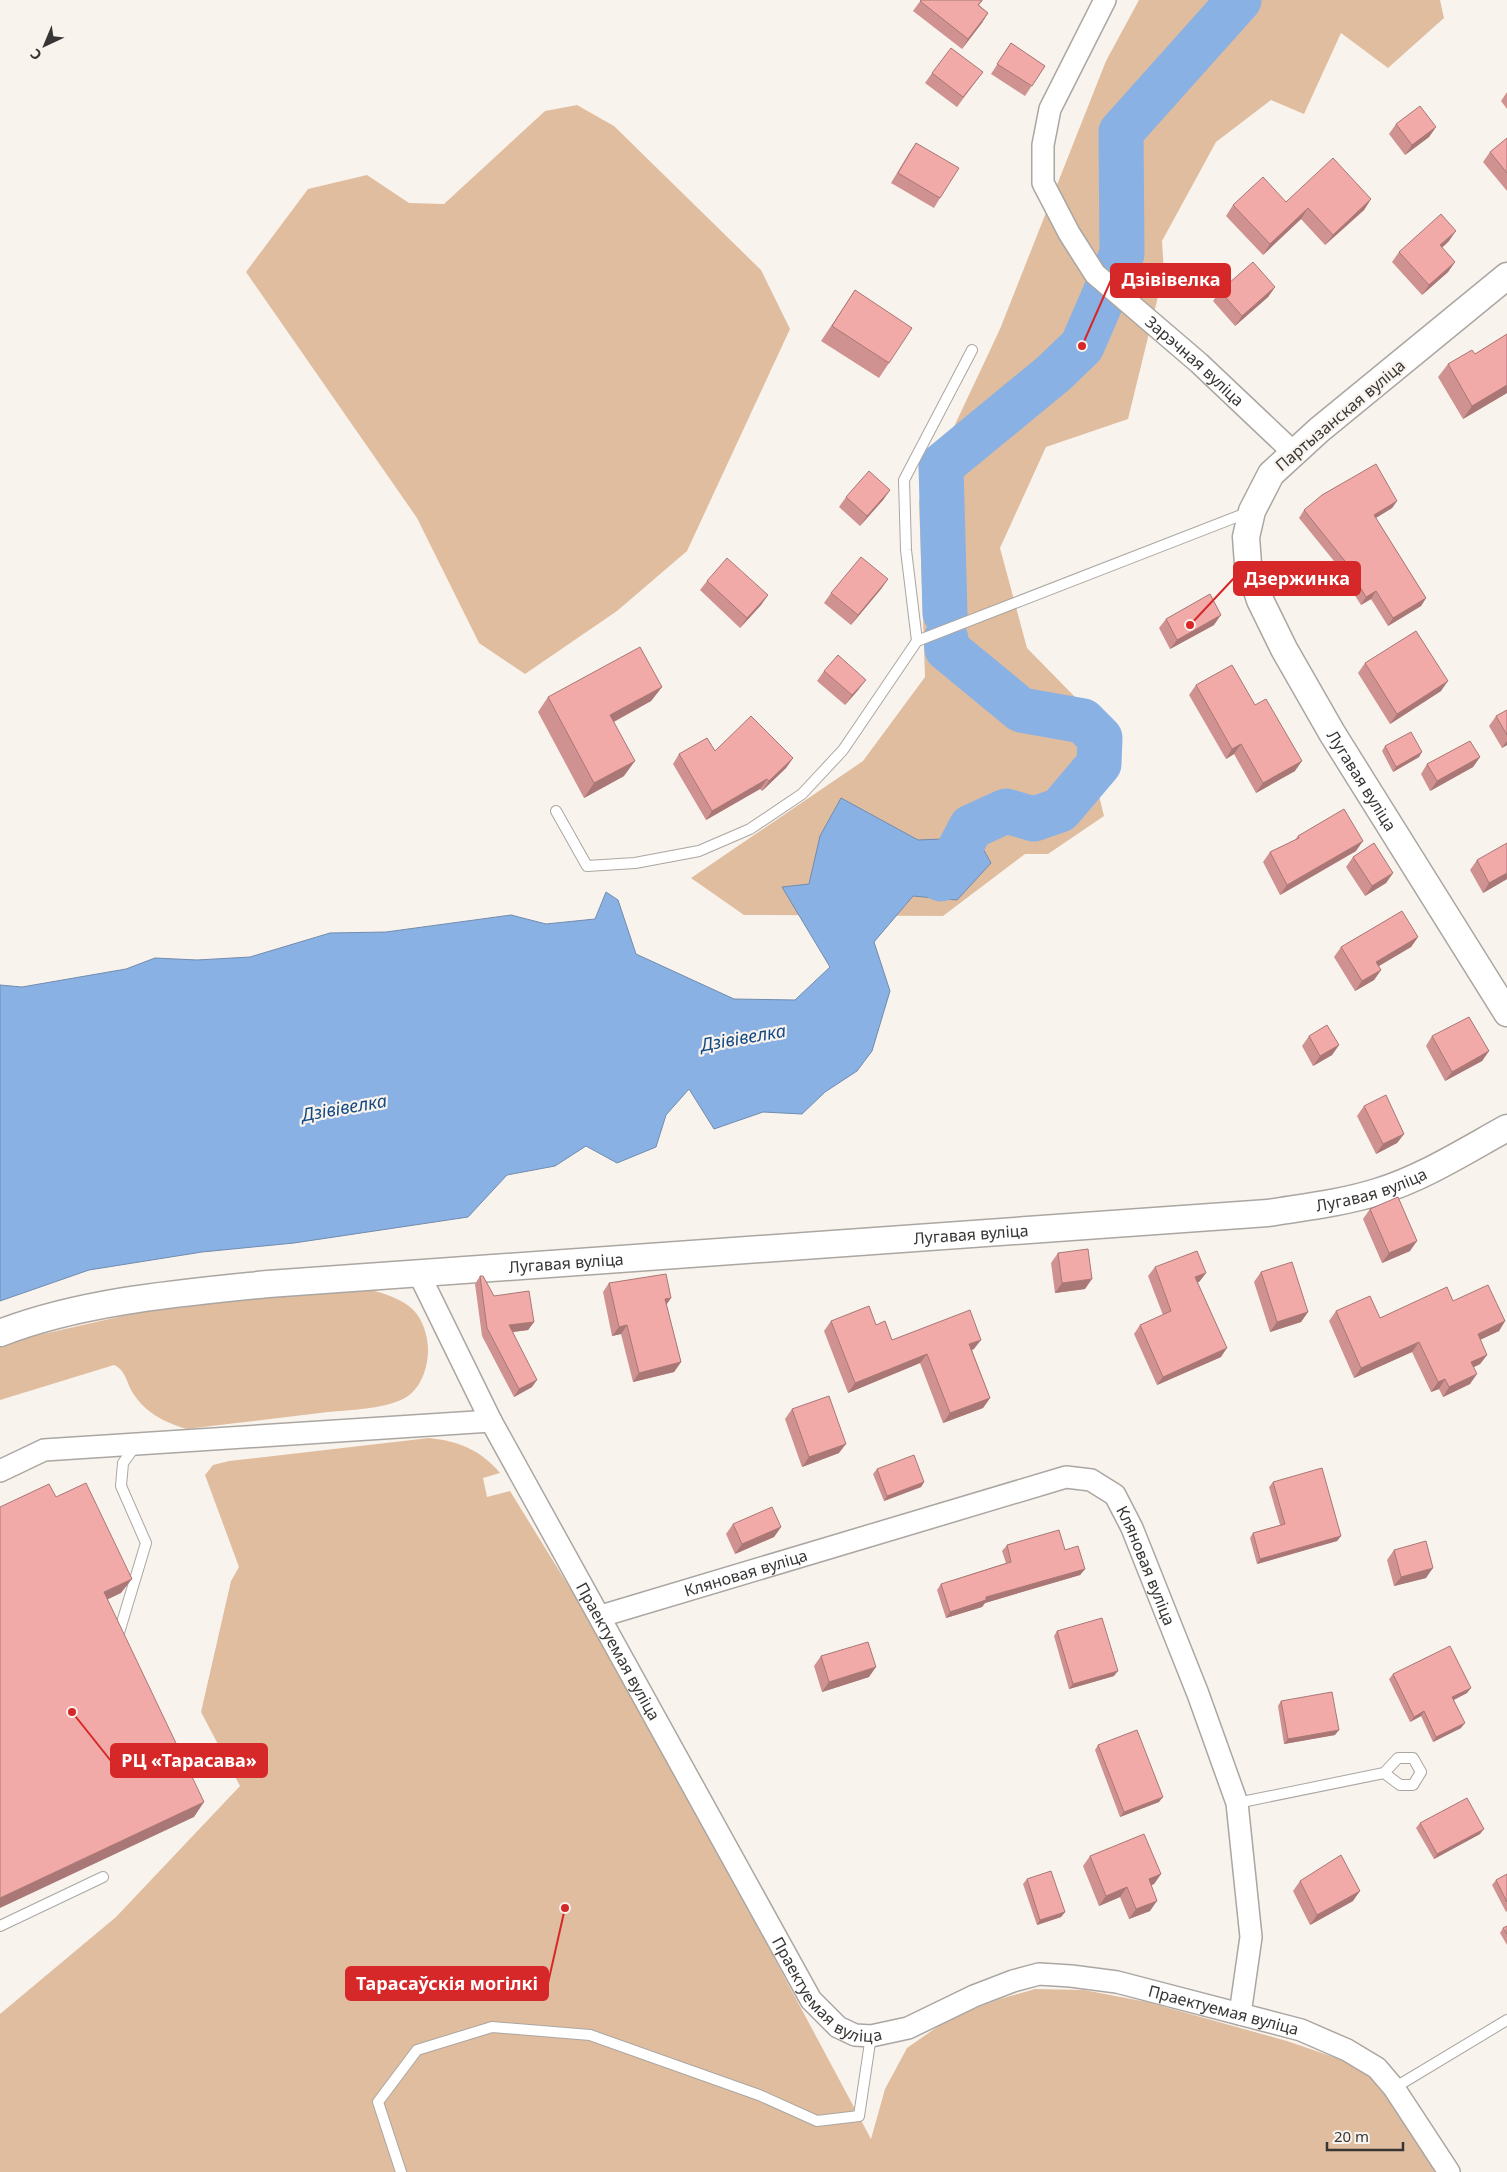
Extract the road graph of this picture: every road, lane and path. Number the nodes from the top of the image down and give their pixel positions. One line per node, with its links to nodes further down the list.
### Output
1 (1105, 0): 4 (street, Зарэчная вуліца)
2 (1507, 276): 4 (street, Партызанская вуліца)
3 (972, 350): 6 (lane)
4 (1293, 452): 5 (street, Партызанская вуліца)
5 (1252, 511): 6 (lane); 7 (street, Партызанская вуліца)
6 (917, 642): 8 (lane)
7 (1284, 649): 9 (street, Лугавая вуліца)
8 (556, 811)
9 (1507, 1013)
10 (1507, 1128): 11 (street, Лугавая вуліца)
11 (418, 1272): 12 (street, Лугавая вуліца); 13 (street, Праектуемая вуліца)
12 (0, 1333)
13 (491, 1421): 14 (street); 16 (street, Праектуемая вуліца)
14 (137, 1443): 15 (street); 17 (lane)
15 (0, 1471)
16 (601, 1616): 19 (street, Кляновая вуліца); 24 (street, Праектуемая вуліца)
17 (121, 1644)
18 (1384, 1774): 19 (lane)
19 (1236, 1803): 22 (street, Кляновая вуліца)
20 (104, 1877): 21 (lane)
21 (0, 1926)
22 (1240, 2014): 24 (street, Праектуемая вуліца); 25 (street, Праектуемая вуліца)
23 (1507, 2020): 25 (lane)
24 (871, 2036): 26 (lane)
25 (1394, 2088): 27 (street, Праектуемая вуліца)
26 (401, 2172)
27 (1449, 2172)

